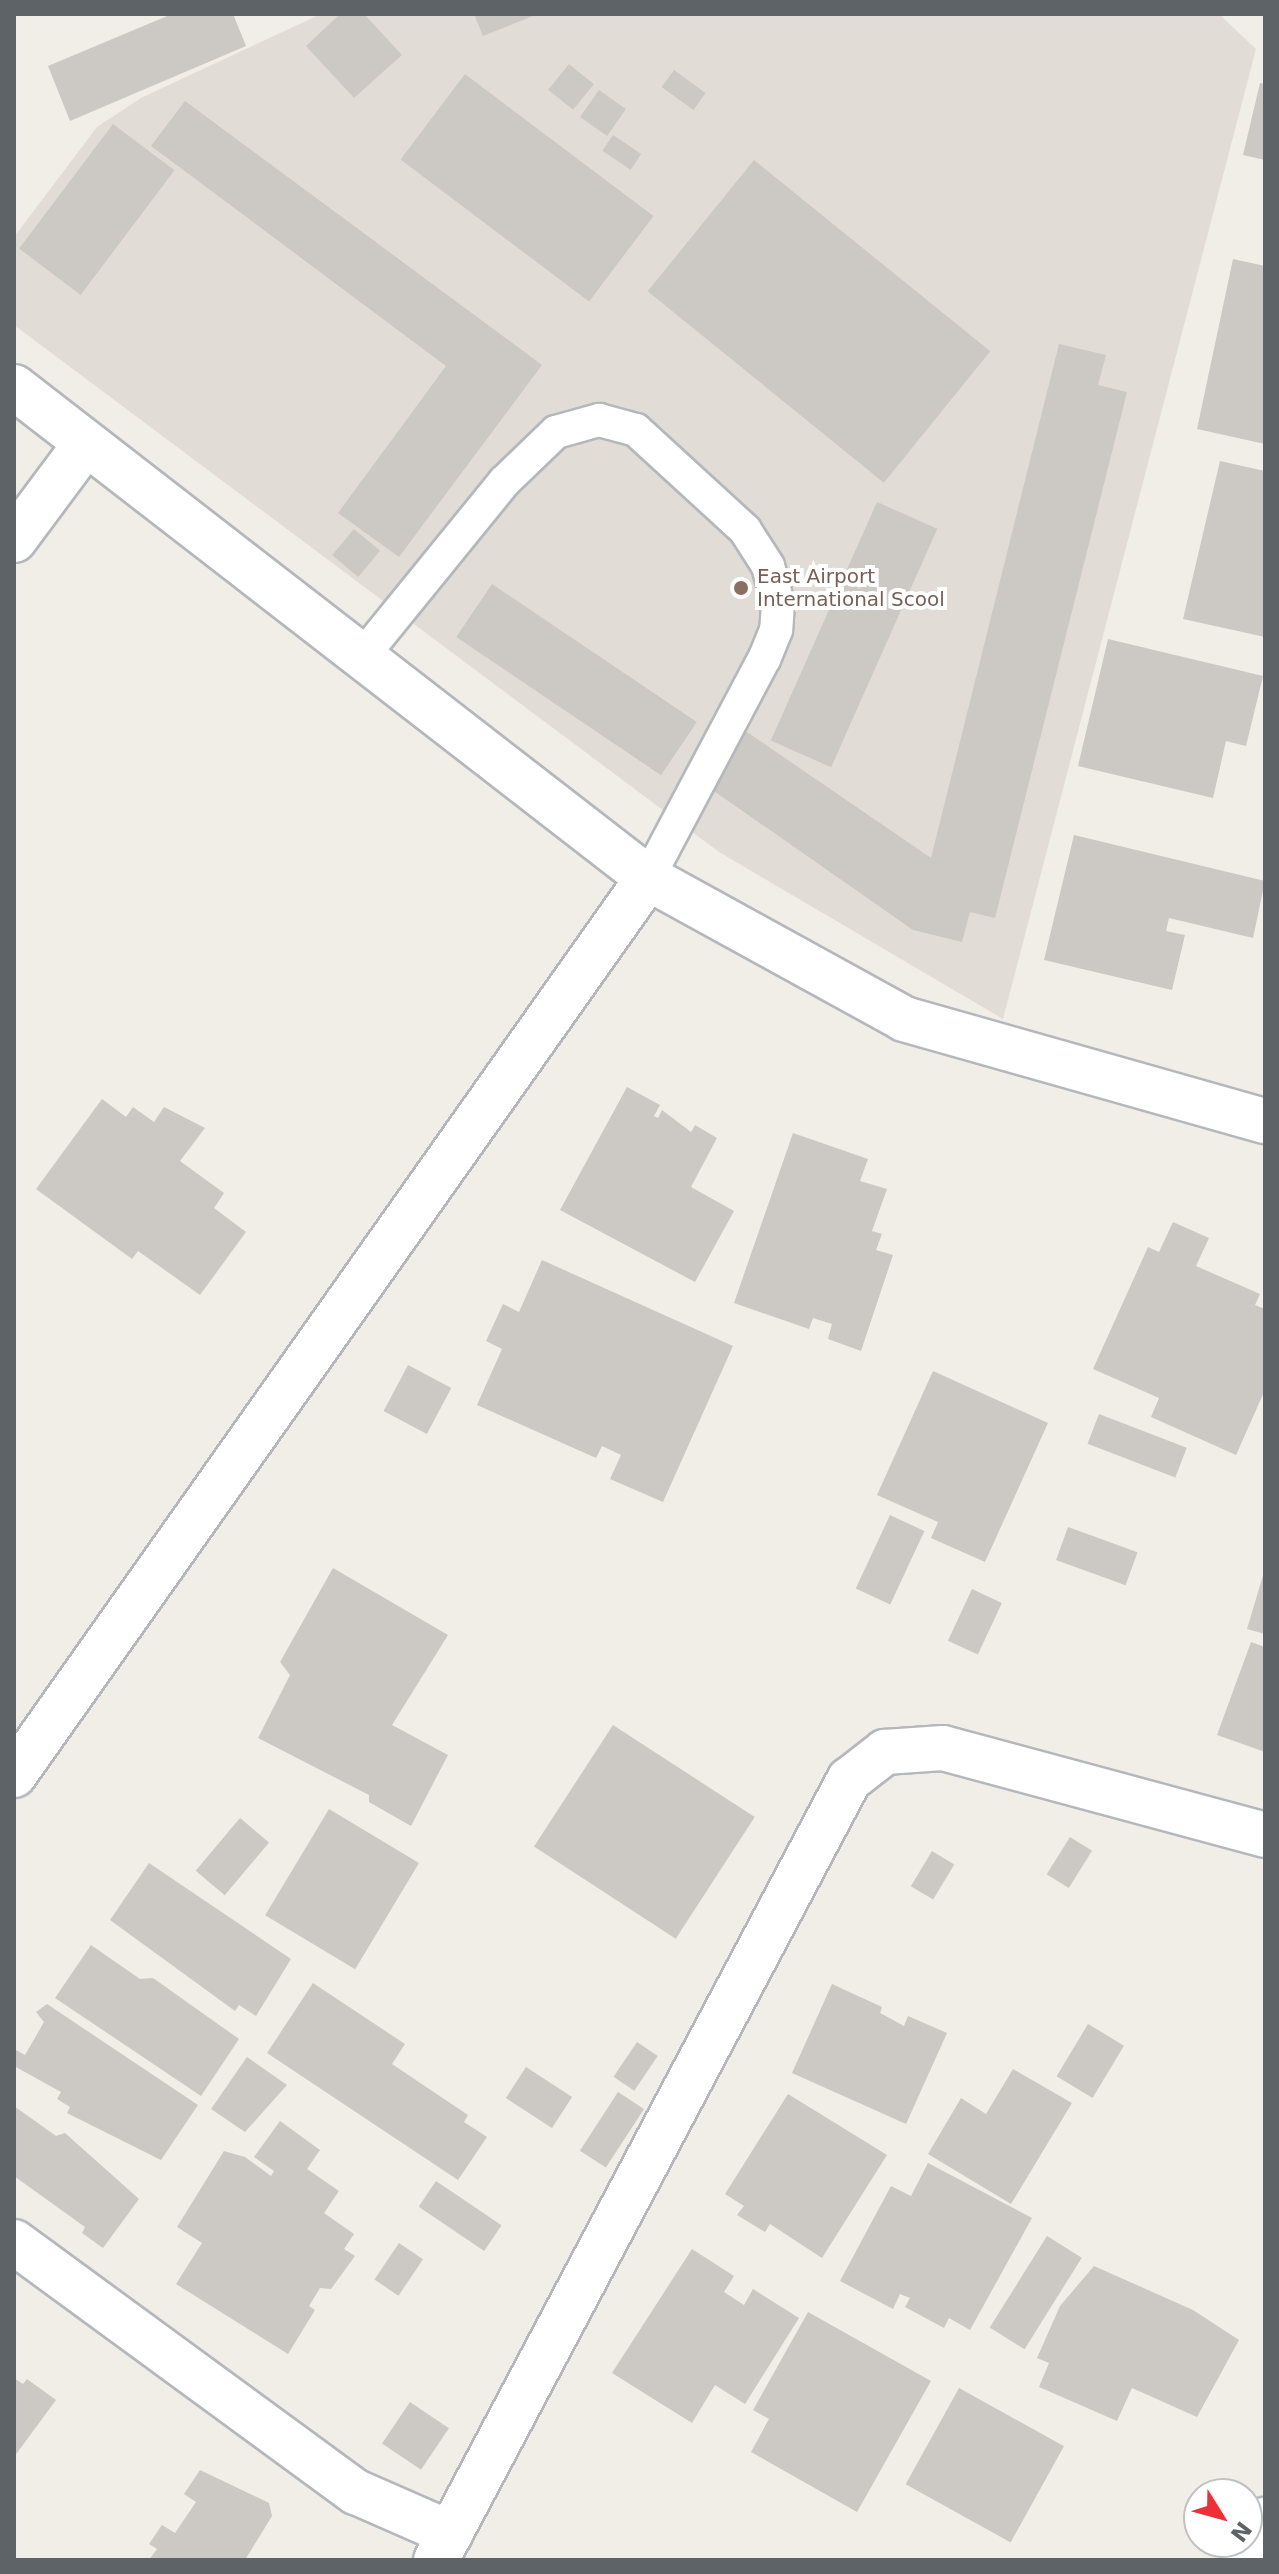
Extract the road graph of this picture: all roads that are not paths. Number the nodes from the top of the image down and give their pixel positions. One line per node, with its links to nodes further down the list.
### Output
1 (14, 387): 2 (street)
2 (84, 446): 3 (street); 4 (street)
3 (14, 540)
4 (361, 658): 5 (street); 5 (lane)
5 (648, 878): 6 (street); 7 (street)
6 (1265, 1121)
7 (14, 1775)
8 (1265, 1835): 11 (street)
9 (14, 2242): 11 (street)
10 (1265, 2520): 12 (street)
11 (443, 2547)
12 (1243, 2560)

